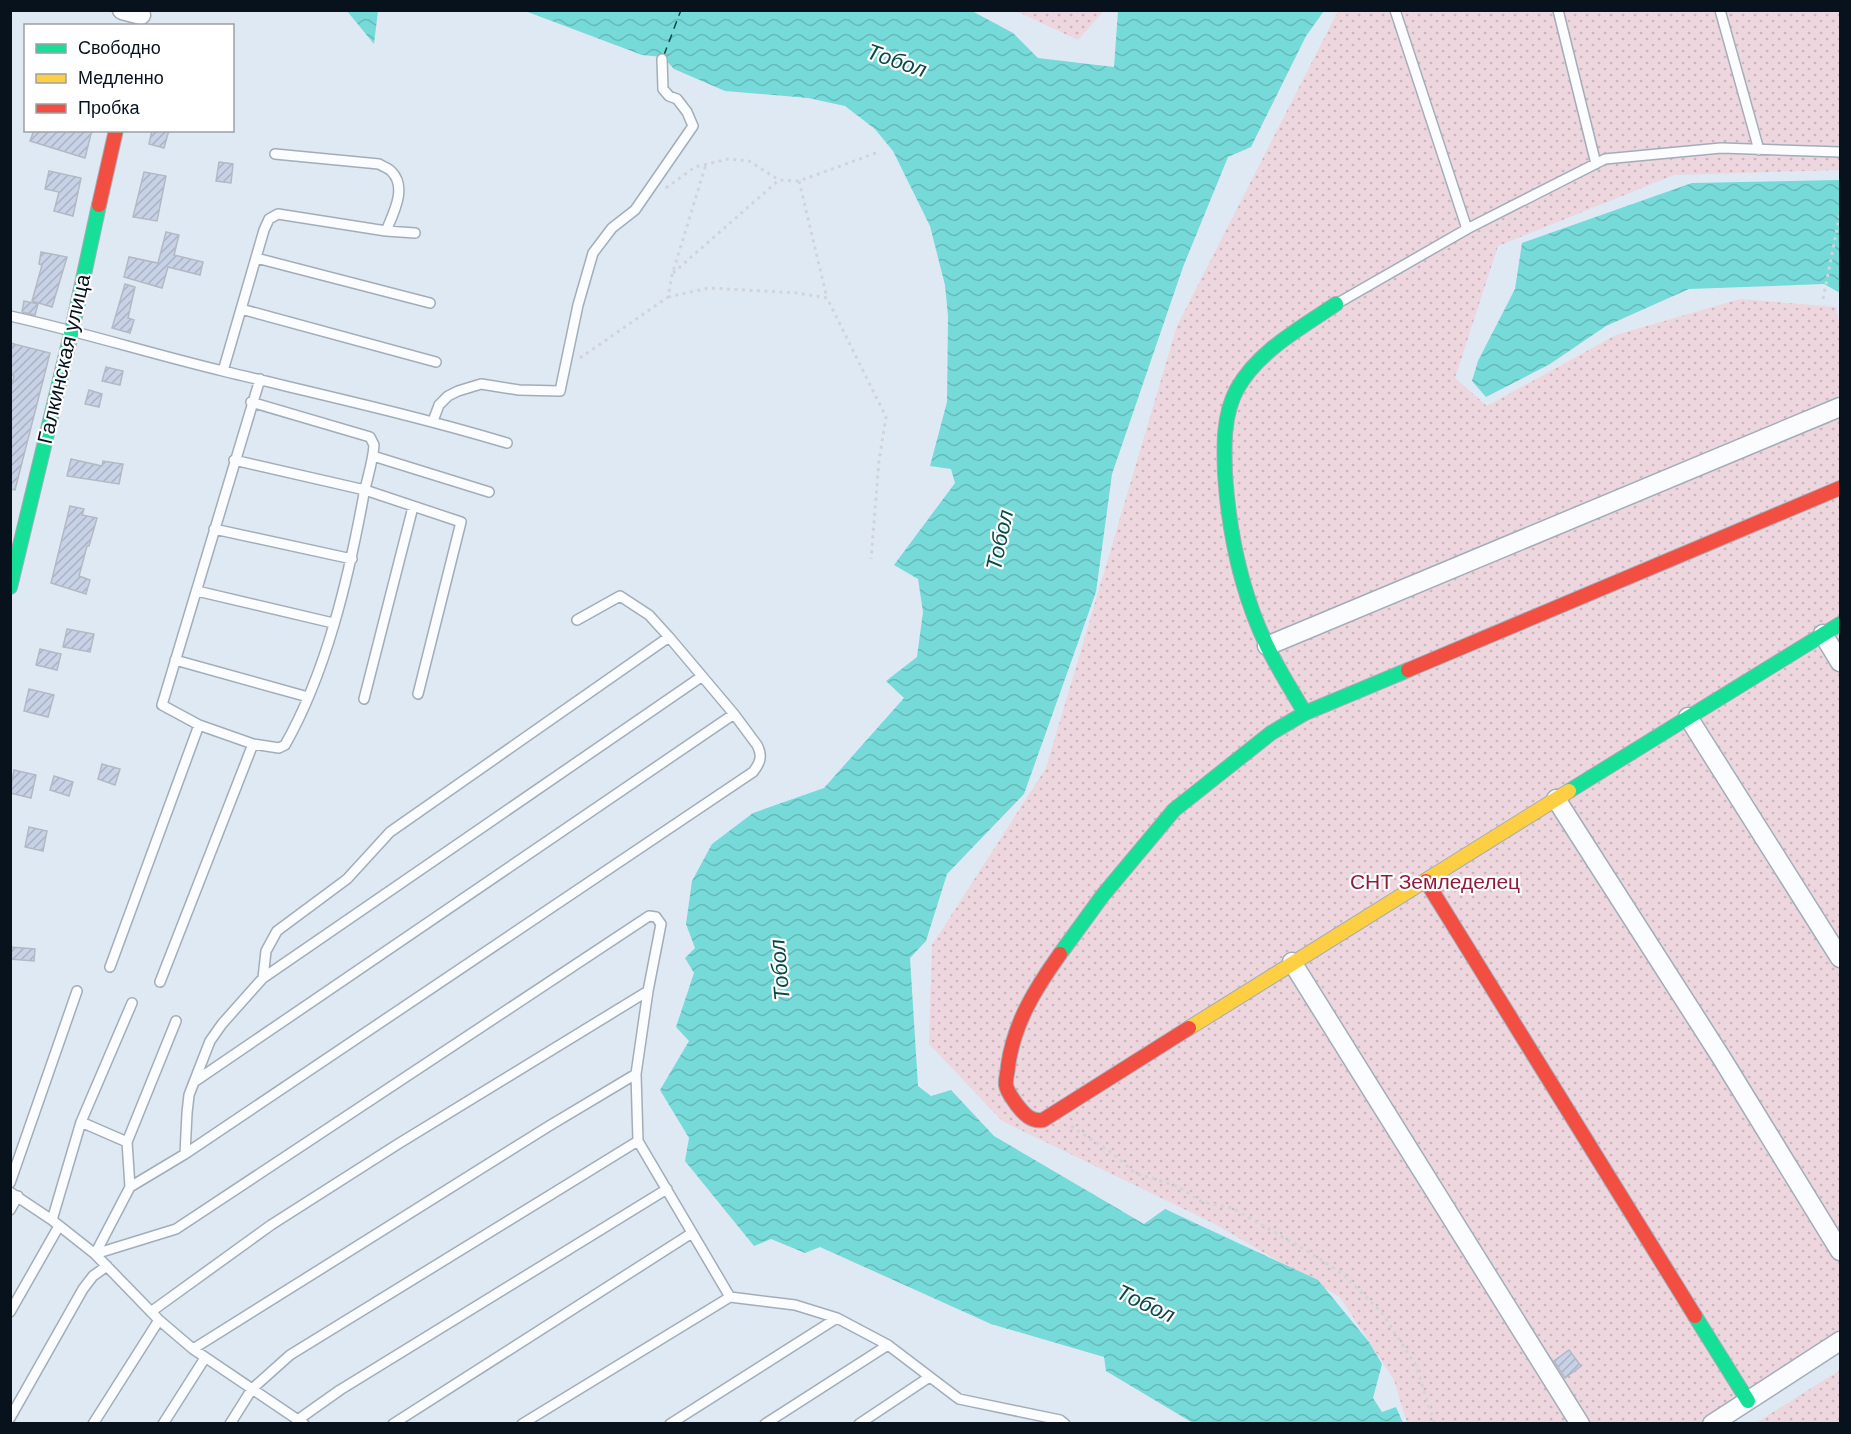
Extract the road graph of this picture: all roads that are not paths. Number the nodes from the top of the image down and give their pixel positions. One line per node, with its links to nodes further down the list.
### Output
1 (122, 10): 5 (street)
2 (1395, 10): 12 (lane)
3 (1558, 10): 11 (lane)
4 (1720, 10): 8 (lane)
5 (141, 17)
6 (662, 59): 26 (lane)
7 (116, 132): 20 (street, Галкинская улица)
8 (1759, 150): 9 (lane); 11 (lane)
9 (1840, 152)
10 (275, 154): 13 (lane)
11 (1596, 164): 12 (lane)
12 (1467, 229): 17 (lane)
13 (386, 231): 14 (lane); 15 (lane)
14 (415, 233)
15 (256, 258): 16 (lane); 18 (lane)
16 (430, 303)
17 (1336, 304): 43 (street)
18 (241, 309): 21 (lane); 22 (lane)
19 (10, 316): 20 (lane)
20 (72, 330): 22 (lane); 36 (street, Галкинская улица)
21 (436, 362)
22 (223, 371): 23 (lane)
23 (260, 379): 24 (lane); 26 (lane)
24 (251, 402): 28 (lane); 29 (lane)
25 (1840, 407): 43 (street)
26 (433, 421): 27 (lane)
27 (507, 443)
28 (374, 456): 31 (lane); 32 (lane)
29 (234, 460): 31 (lane); 34 (lane)
30 (1840, 488): 50 (street)
31 (365, 490): 33 (lane); 35 (lane)
32 (489, 492)
33 (413, 507): 47 (lane); 49 (lane)
34 (214, 528): 35 (lane); 37 (lane)
35 (352, 559): 39 (lane)
36 (10, 587)
37 (197, 591): 39 (lane); 44 (lane)
38 (577, 620): 42 (lane)
39 (333, 623): 48 (lane)
40 (1840, 624): 41 (street)
41 (1823, 634): 45 (street); 52 (street)
42 (669, 637): 46 (lane); 60 (lane)
43 (1267, 646): 50 (street)
44 (175, 660): 48 (lane); 53 (lane)
45 (1840, 662)
46 (701, 677): 51 (lane); 60 (lane)
47 (418, 694)
48 (308, 697): 54 (lane)
49 (364, 699)
50 (1305, 713): 58 (street)
51 (734, 714): 67 (lane); 71 (lane)
52 (1688, 717): 55 (street); 57 (street)
53 (199, 725): 54 (lane); 59 (lane)
54 (253, 744): 61 (lane)
55 (1556, 799): 56 (street); 79 (street)
56 (1426, 881): 58 (street); 93 (street)
57 (1840, 958)
58 (1292, 962): 105 (street)
59 (110, 967)
60 (263, 978): 67 (lane)
61 (160, 982)
62 (77, 991): 72 (lane)
63 (648, 991): 66 (lane); 80 (lane); 83 (lane)
64 (132, 1003): 68 (lane)
65 (176, 1021): 70 (lane)
66 (636, 1074): 69 (lane); 89 (lane)
67 (194, 1082): 71 (lane)
68 (81, 1122): 70 (lane); 77 (lane)
69 (638, 1141): 74 (lane); 92 (lane)
70 (128, 1142): 73 (lane)
71 (185, 1154): 73 (lane)
72 (10, 1183)
73 (130, 1186): 80 (lane)
74 (667, 1189): 78 (lane); 95 (lane)
75 (14, 1194): 76 (lane); 77 (lane)
76 (10, 1210)
77 (55, 1223): 80 (lane); 84 (lane)
78 (692, 1233): 82 (lane); 99 (lane)
79 (1840, 1251)
80 (95, 1254): 81 (lane)
81 (108, 1266): 83 (lane); 94 (lane)
82 (730, 1298): 85 (lane); 100 (lane)
83 (152, 1311): 86 (lane)
84 (10, 1312)
85 (837, 1318): 88 (lane); 101 (lane)
86 (159, 1320): 89 (lane); 96 (lane)
87 (1840, 1341): 93 (street)
88 (888, 1345): 91 (lane); 102 (lane)
89 (193, 1349): 90 (lane)
90 (205, 1358): 92 (lane); 97 (lane)
91 (928, 1378): 103 (lane); 104 (lane)
92 (252, 1389): 95 (lane); 98 (lane)
93 (1748, 1401): 106 (street)
94 (10, 1418)
95 (300, 1422)
96 (93, 1424)
97 (163, 1424)
98 (230, 1424)
99 (393, 1424)
100 (522, 1424)
101 (670, 1424)
102 (765, 1424)
103 (859, 1424)
104 (1065, 1424)
105 (1580, 1424)
106 (1712, 1424)

